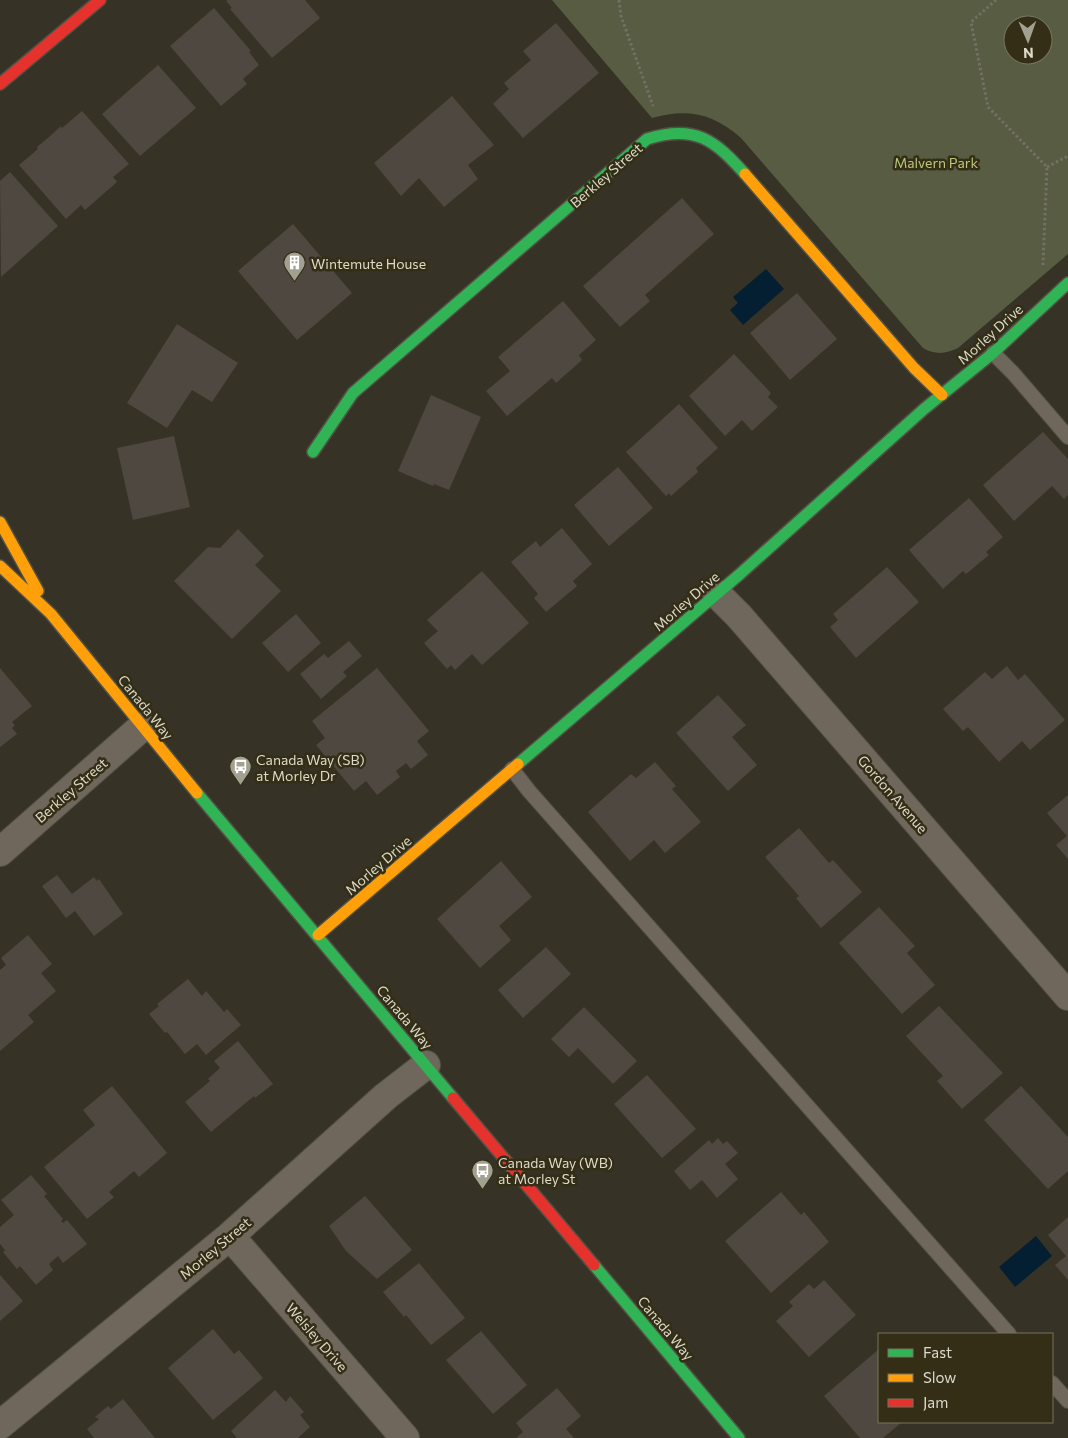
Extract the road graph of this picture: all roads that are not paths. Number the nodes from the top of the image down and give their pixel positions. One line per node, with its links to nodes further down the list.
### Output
1 (100, 0): 2 (street)
2 (0, 84)
3 (1068, 283): 4 (street, Morley Drive)
4 (993, 353): 5 (street, Morley Drive); 6 (lane)
5 (942, 395): 7 (street, Berkley Street); 10 (street, Morley Drive)
6 (1068, 437)
7 (313, 452)
8 (0, 522): 11 (street, Canada Way)
9 (0, 566): 11 (street, Canada Way)
10 (717, 594): 13 (street, Morley Drive); 16 (street, Gordon Avenue)
11 (51, 614): 12 (street, Canada Way)
12 (142, 727): 14 (street, Berkley Street); 15 (street, Canada Way)
13 (512, 769): 15 (street, Morley Drive); 19 (lane)
14 (0, 852)
15 (318, 935): 17 (street, Canada Way)
16 (1068, 996)
17 (426, 1065): 18 (street, Morley Street); 24 (street, Canada Way)
18 (230, 1236): 22 (street, Morley Street); 23 (street, Welsley Drive)
19 (1008, 1333)
20 (1053, 1384): 21 (lane)
21 (1068, 1401)
22 (0, 1425)
23 (405, 1438)
24 (739, 1438)

